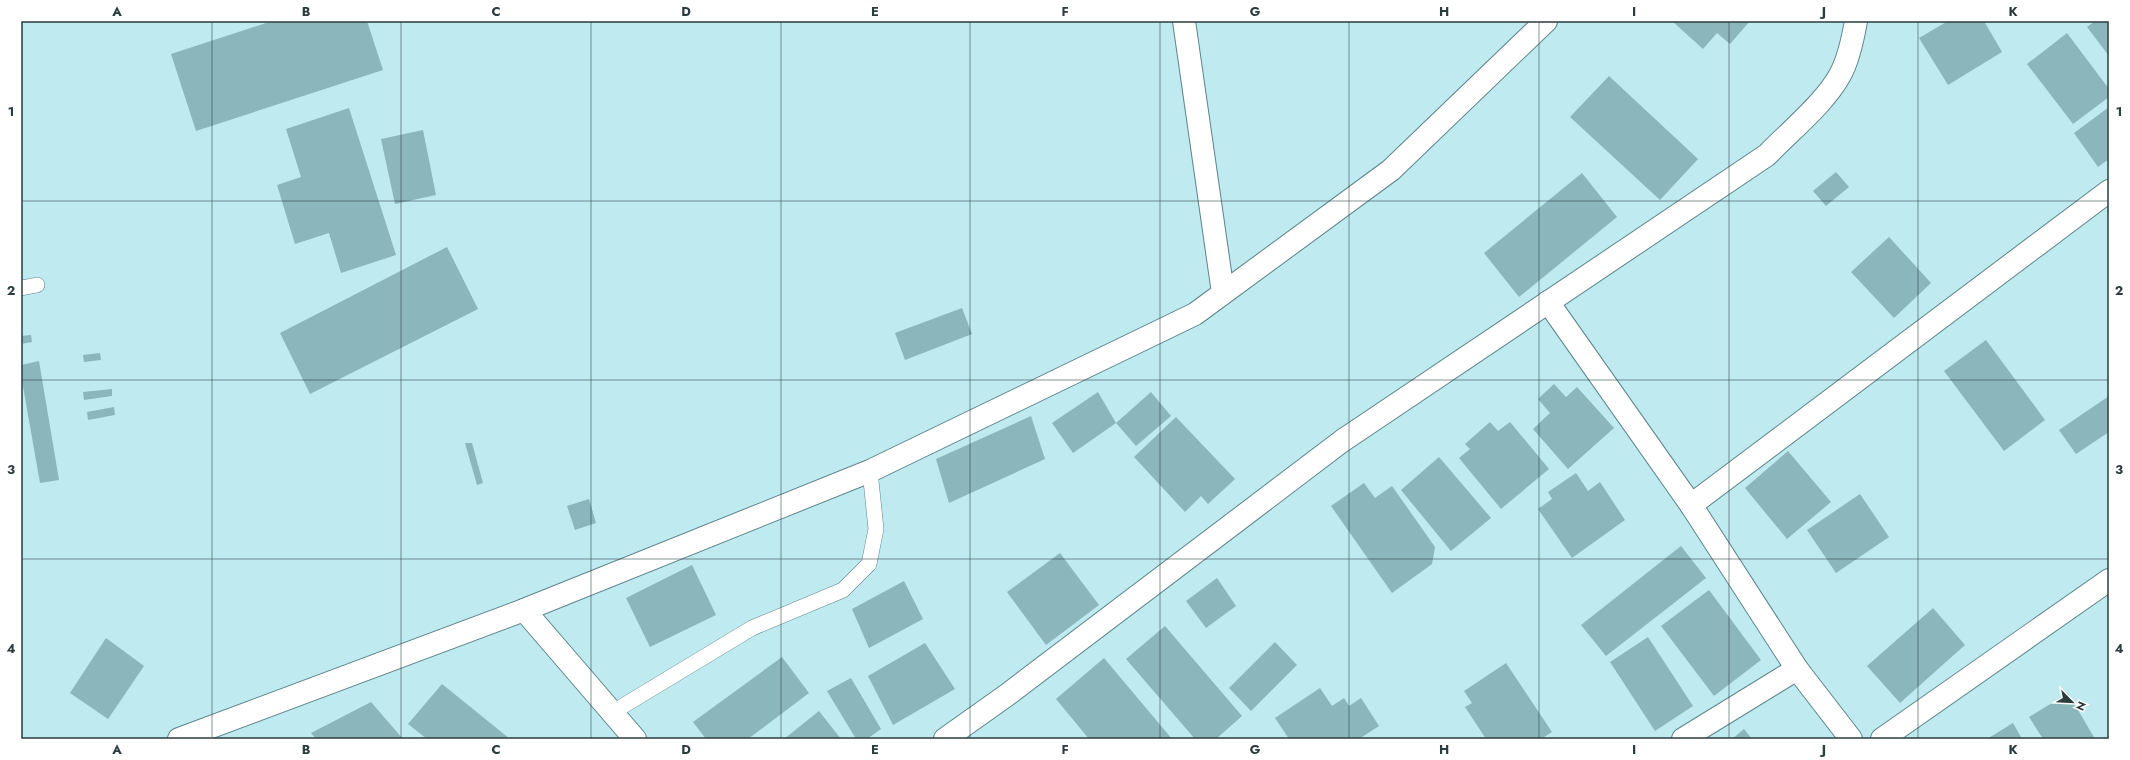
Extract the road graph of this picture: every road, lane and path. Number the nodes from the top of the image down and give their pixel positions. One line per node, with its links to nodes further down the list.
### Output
1 (1184, 21): 7 (street)
2 (1546, 21): 7 (street)
3 (1856, 21): 8 (street)
4 (2109, 191): 10 (street)
5 (38, 285): 6 (lane)
6 (21, 288)
7 (1223, 293): 9 (street)
8 (1548, 302): 10 (street); 17 (street)
9 (870, 471): 12 (street); 14 (lane)
10 (1691, 505): 13 (street)
11 (2109, 580): 20 (street)
12 (524, 610): 14 (street); 15 (street)
13 (1797, 669): 18 (street); 19 (street)
14 (612, 712): 16 (street)
15 (179, 739)
16 (636, 739)
17 (945, 739)
18 (1683, 739)
19 (1850, 739)
20 (1882, 739)

